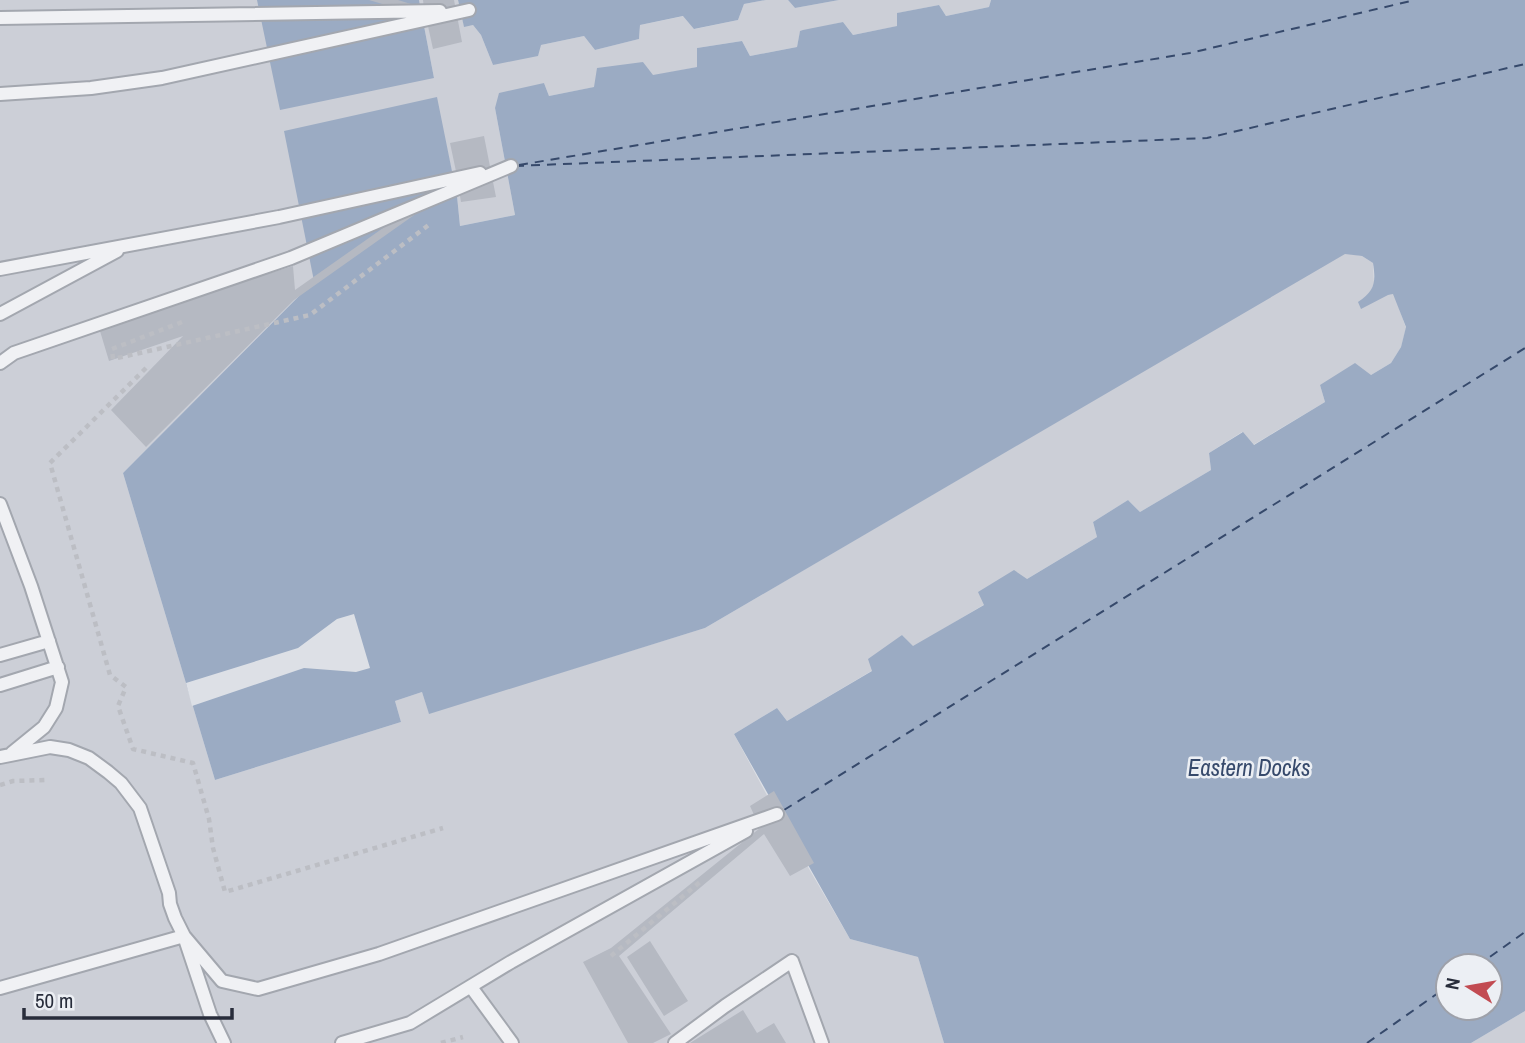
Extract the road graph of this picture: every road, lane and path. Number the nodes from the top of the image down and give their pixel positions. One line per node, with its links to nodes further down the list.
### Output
1 (0, 18): 2 (lane)
2 (0, 94)
3 (438, 218): 7 (path)
4 (128, 245): 5 (lane); 6 (lane); 8 (lane)
5 (0, 269)
6 (0, 314)
7 (182, 321)
8 (0, 363)
9 (146, 368): 18 (path)
10 (0, 504): 11 (lane)
11 (49, 641): 12 (lane); 13 (lane)
12 (0, 655)
13 (58, 667): 14 (lane); 15 (lane)
14 (0, 685)
15 (6, 755): 20 (lane)
16 (47, 780): 17 (path)
17 (0, 785)
18 (443, 828)
19 (706, 877): 21 (path)
20 (184, 936): 22 (lane); 23 (lane); 25 (lane)
21 (611, 956)
22 (471, 987): 26 (lane); 28 (lane)
23 (0, 988)
24 (463, 1037): 27 (path)
25 (224, 1043)
26 (342, 1043)
27 (441, 1043)
28 (512, 1043)
29 (675, 1043): 30 (lane)
30 (822, 1043)

